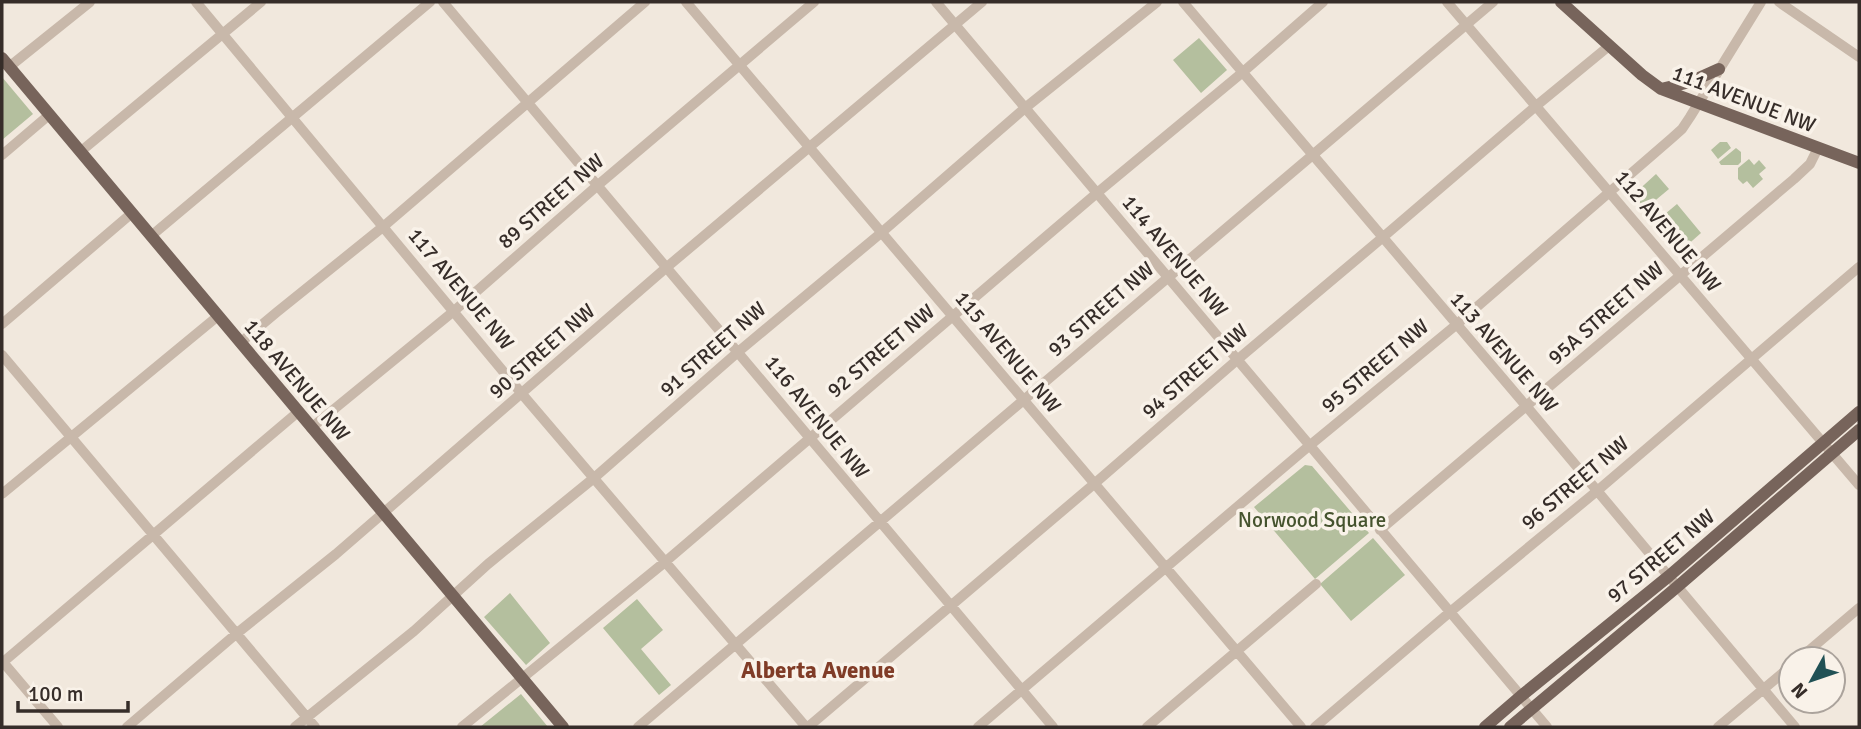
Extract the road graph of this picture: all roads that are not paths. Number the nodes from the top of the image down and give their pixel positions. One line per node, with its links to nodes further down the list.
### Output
1 (89, 2): 24 (street)
2 (196, 2): 21 (street, 117 AVENUE NW)
3 (261, 2): 21 (street)
4 (430, 2): 34 (street)
5 (443, 2): 29 (street, 116 AVENUE NW)
6 (645, 2): 29 (street)
7 (686, 2): 25 (street, 115 AVENUE NW)
8 (814, 2): 25 (street, 89 STREET NW)
9 (936, 2): 20 (street, 114 AVENUE NW)
10 (982, 2): 20 (street, 90 STREET NW)
11 (1157, 2): 32 (street, 91 STREET NW)
12 (1183, 2): 27 (street, 113 AVENUE NW)
13 (1323, 2): 27 (street, 92 STREET NW)
14 (1447, 2): 19 (street, 112 AVENUE NW)
15 (1493, 2): 19 (street, 93 STREET NW)
16 (1561, 2): 22 (main road, 111 AVENUE NW)
17 (1761, 2): 26 (street, 95 STREET NW)
18 (1779, 2): 23 (street)
19 (1465, 23): 31 (street, 112 AVENUE NW); 39 (street, 93 STREET NW)
20 (955, 24): 32 (street, 114 AVENUE NW); 35 (street, 90 STREET NW)
21 (223, 33): 34 (street, 117 AVENUE NW); 37 (street)
22 (1609, 46): 28 (main road, 111 AVENUE NW); 31 (street, 94 STREET NW)
23 (1859, 57)
24 (6, 63): 33 (main road, 118 AVENUE NW)
25 (740, 66): 35 (street, 115 AVENUE NW); 41 (street, 89 STREET NW)
26 (1719, 69): 28 (main road); 30 (street, 95 STREET NW)
27 (1243, 72): 39 (street, 113 AVENUE NW); 43 (street, 92 STREET NW)
28 (1661, 89): 30 (main road, 111 AVENUE NW)
29 (527, 102): 41 (street, 116 AVENUE NW); 45 (street)
30 (1698, 103): 36 (main road, 111 AVENUE NW); 42 (street, 95 STREET NW)
31 (1536, 106): 42 (street, 112 AVENUE NW); 48 (street, 94 STREET NW)
32 (1025, 108): 43 (street, 114 AVENUE NW); 46 (street, 91 STREET NW)
33 (50, 115): 37 (main road, 118 AVENUE NW); 38 (street)
34 (293, 118): 45 (street, 117 AVENUE NW); 47 (street)
35 (809, 148): 46 (street, 115 AVENUE NW); 49 (street, 90 STREET NW)
36 (1818, 148): 40 (main road, 111 AVENUE NW); 51 (street, 95A STREET NW)
37 (80, 152): 44 (main road, 118 AVENUE NW)
38 (2, 155)
39 (1313, 156): 48 (street, 113 AVENUE NW); 52 (street, 93 STREET NW)
40 (1859, 163)
41 (598, 185): 49 (street, 116 AVENUE NW); 53 (street, 89 STREET NW)
42 (1609, 191): 51 (street, 112 AVENUE NW); 57 (street, 95 STREET NW)
43 (1097, 193): 52 (street, 114 AVENUE NW); 55 (street, 92 STREET NW)
44 (132, 214): 47 (main road, 118 AVENUE NW); 56 (street)
45 (384, 226): 53 (street, 117 AVENUE NW); 58 (street)
46 (881, 233): 55 (street, 115 AVENUE NW); 59 (street, 91 STREET NW)
47 (151, 236): 54 (main road, 118 AVENUE NW)
48 (1382, 238): 57 (street, 113 AVENUE NW); 62 (street, 94 STREET NW)
49 (667, 267): 59 (street, 116 AVENUE NW); 63 (street, 90 STREET NW)
50 (1859, 267): 61 (street, 96 STREET NW)
51 (1681, 275): 61 (street, 112 AVENUE NW); 65 (street, 95A STREET NW)
52 (1167, 277): 62 (street, 114 AVENUE NW); 64 (street, 93 STREET NW)
53 (454, 311): 63 (street, 117 AVENUE NW); 68 (street, 89 STREET NW)
54 (218, 316): 58 (main road, 118 AVENUE NW); 70 (street)
55 (952, 317): 64 (street, 115 AVENUE NW); 71 (street, 92 STREET NW)
56 (2, 324)
57 (1455, 325): 65 (street, 113 AVENUE NW); 73 (street, 95 STREET NW)
58 (240, 343): 66 (main road, 118 AVENUE NW)
59 (738, 352): 71 (street, 116 AVENUE NW); 75 (street, 91 STREET NW)
60 (2, 355): 70 (street)
61 (1752, 358): 72 (street, 112 AVENUE NW); 78 (street, 96 STREET NW)
62 (1237, 359): 73 (street, 114 AVENUE NW); 76 (street, 94 STREET NW)
63 (522, 394): 75 (street, 117 AVENUE NW); 80 (street, 90 STREET NW)
64 (1024, 401): 76 (street, 115 AVENUE NW); 81 (street, 93 STREET NW)
65 (1527, 407): 78 (street, 113 AVENUE NW); 82 (street, 95A STREET NW)
66 (298, 412): 68 (main road, 118 AVENUE NW); 83 (street)
67 (1859, 412): 72 (main road, 97 STREET NW)
68 (312, 428): 80 (main road, 118 AVENUE NW)
69 (1859, 430): 74 (main road, 97 STREET NW)
70 (70, 436): 79 (street); 83 (street)
71 (809, 439): 81 (street, 116 AVENUE NW); 84 (street, 92 STREET NW)
72 (1823, 443): 74 (street, 112 AVENUE NW); 86 (main road, 97 STREET NW)
73 (1309, 446): 82 (street, 114 AVENUE NW); 85 (street, 95 STREET NW)
74 (1832, 453): 77 (street, 112 AVENUE NW); 86 (main road, 97 STREET NW)
75 (594, 478): 84 (street, 117 AVENUE NW); 88 (street, 91 STREET NW)
76 (1094, 484): 85 (street, 115 AVENUE NW); 89 (street, 94 STREET NW)
77 (1859, 485)
78 (1597, 491): 86 (street, 113 AVENUE NW); 91 (street, 96 STREET NW)
79 (2, 494)
80 (383, 512): 88 (main road, 118 AVENUE NW); 92 (street, 90 STREET NW)
81 (880, 523): 89 (street, 116 AVENUE NW); 93 (street, 93 STREET NW)
82 (1380, 530): 91 (street, 114 AVENUE NW)
83 (153, 536): 92 (street); 96 (street)
84 (665, 562): 93 (street, 117 AVENUE NW); 97 (street, 92 STREET NW)
85 (1165, 568): 95 (street, 115 AVENUE NW); 100 (street, 95 STREET NW)
86 (1673, 582): 99 (street, 113 AVENUE NW); 101 (main road, 97 STREET NW); 102 (main road, 97 STREET NW)
87 (1316, 584): 95 (street)
88 (453, 596): 97 (main road, 118 AVENUE NW); 103 (street, 91 STREET NW)
89 (951, 607): 100 (street, 116 AVENUE NW); 111 (street, 94 STREET NW)
90 (1859, 608): 94 (street)
91 (1450, 612): 101 (street, 114 AVENUE NW); 116 (street, 96 STREET NW)
92 (236, 635): 103 (street); 105 (street, 90 STREET NW)
93 (736, 644): 110 (street, 93 STREET NW); 111 (street, 117 AVENUE NW)
94 (1815, 645)
95 (1236, 651): 114 (street); 115 (street, 115 AVENUE NW)
96 (2, 662): 104 (street)
97 (522, 678): 108 (street, 92 STREET NW); 109 (main road, 118 AVENUE NW)
98 (1777, 678): 99 (street)
99 (1763, 689): 120 (street); 121 (street, 113 AVENUE NW)
100 (1021, 690): 112 (street, 95 STREET NW); 113 (street, 116 AVENUE NW)
101 (1521, 696): 102 (street, 114 AVENUE NW); 117 (main road, 97 STREET NW)
102 (1532, 709): 118 (main road, 97 STREET NW); 119 (street, 114 AVENUE NW)
103 (306, 718): 106 (street, 91 STREET NW); 107 (street)
104 (58, 727)
105 (127, 727)
106 (295, 727)
107 (315, 727)
108 (462, 727)
109 (563, 727)
110 (638, 727)
111 (807, 727)
112 (978, 727)
113 (1053, 727)
114 (1147, 727)
115 (1301, 727)
116 (1315, 727)
117 (1485, 727)
118 (1510, 727)
119 (1547, 727)
120 (1717, 727)
121 (1795, 727)

